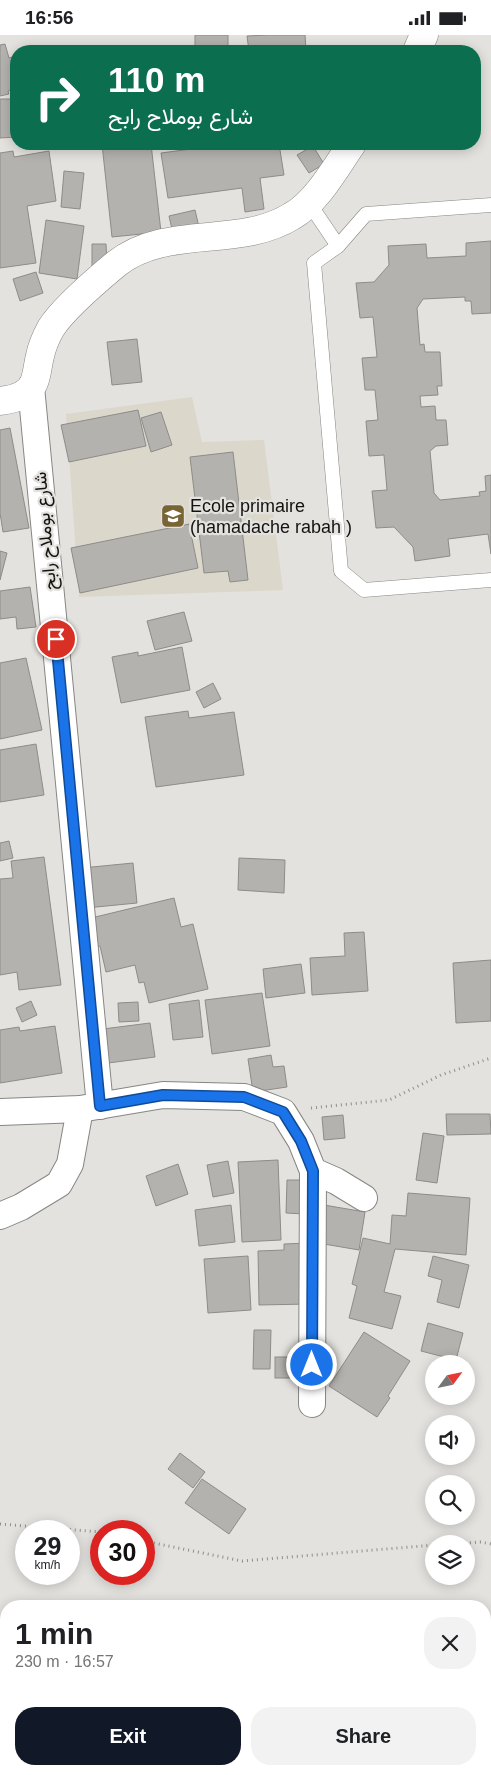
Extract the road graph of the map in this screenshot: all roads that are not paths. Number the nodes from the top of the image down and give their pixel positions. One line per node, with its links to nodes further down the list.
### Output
1 (348, 150): 2 (street, شارع بوملاح رابح)
2 (309, 203): 4 (lane); 5 (street, شارع بوملاح رابح)
3 (491, 205): 4 (lane)
4 (338, 246): 7 (lane)
5 (32, 387): 6 (street); 8 (street, شارع بوملاح رابح)
6 (0, 401)
7 (491, 580)
8 (90, 1107): 9 (street); 10 (street); 12 (street, شارع بوملاح رابح)
9 (0, 1112)
10 (313, 1171): 11 (street); 13 (street)
11 (364, 1197)
12 (0, 1216)
13 (312, 1404)

